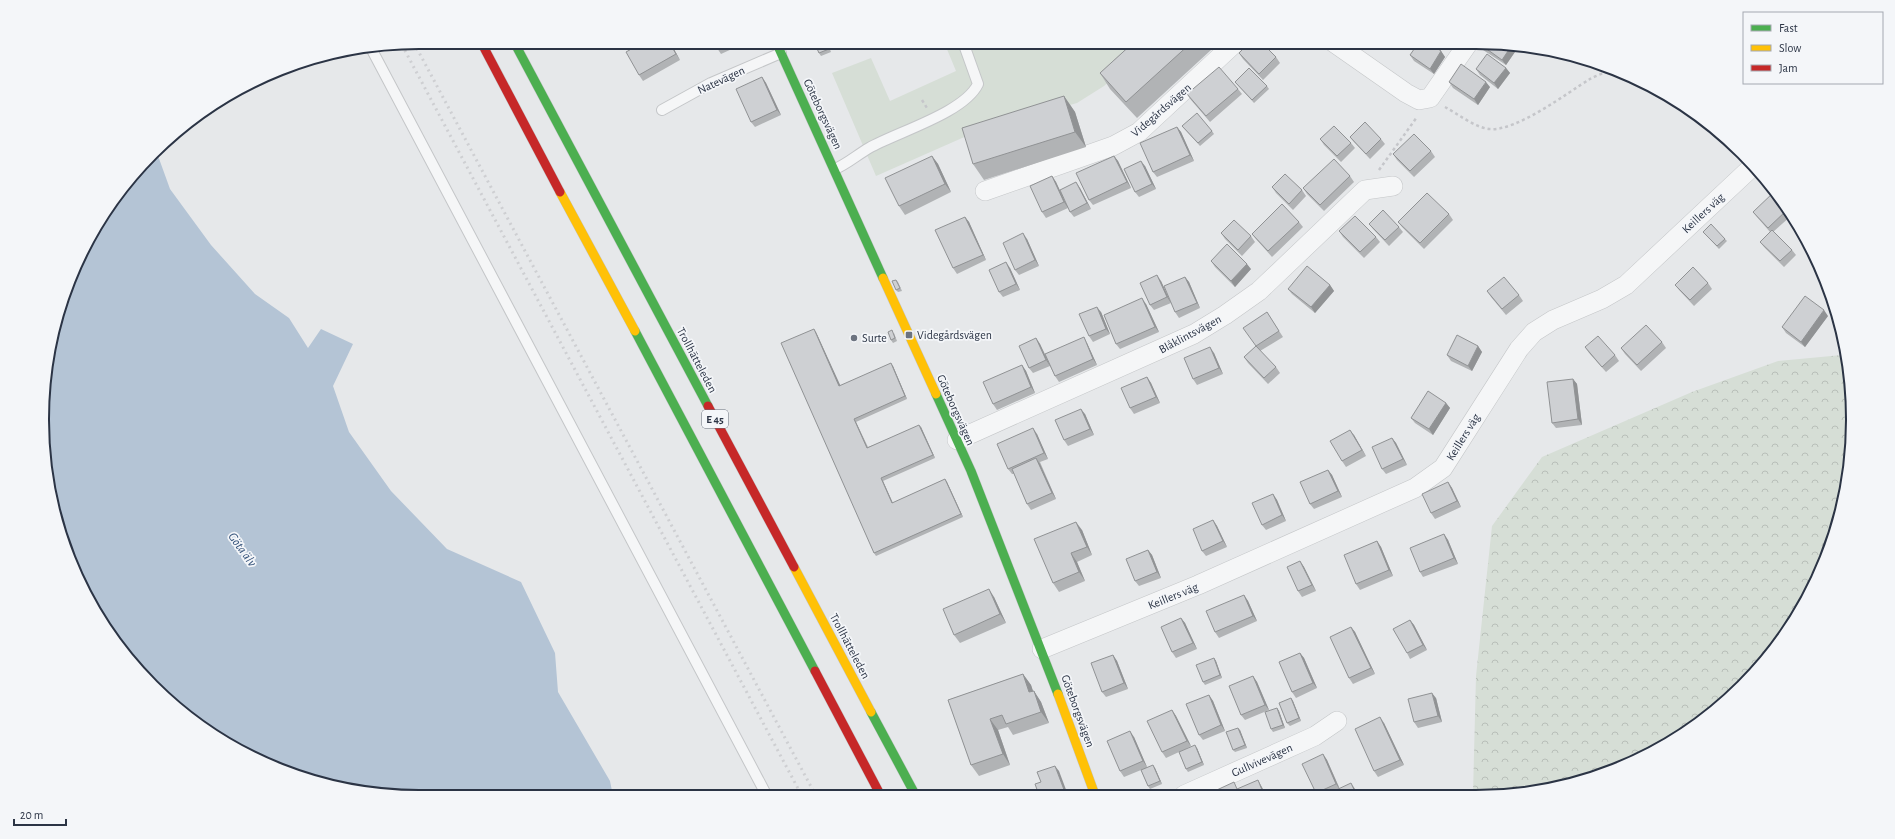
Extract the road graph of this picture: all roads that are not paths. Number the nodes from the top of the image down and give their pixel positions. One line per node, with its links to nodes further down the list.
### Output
1 (485, 49): 19 (main road, E 45)
2 (518, 49): 20 (main road, Trollhätteleden / E 45)
3 (779, 49): 9 (main road, Göteborgsvägen)
4 (966, 49): 11 (lane)
5 (1228, 49): 14 (street, Videgårdsvägen)
6 (1343, 49): 7 (street)
7 (1464, 49)
8 (373, 52): 18 (lane)
9 (781, 53): 10 (lane, Natevägen); 11 (main road, Göteborgsvägen)
10 (662, 110)
11 (835, 169): 15 (main road, Göteborgsvägen)
12 (1749, 170): 16 (street, Keillers väg)
13 (1393, 186): 15 (street, Blåklintsvägen)
14 (985, 191)
15 (957, 440): 16 (main road, Göteborgsvägen)
16 (1042, 648): 21 (main road, Göteborgsvägen)
17 (1337, 721): 22 (street, Gullvivevägen)
18 (764, 790)
19 (878, 790)
20 (913, 790)
21 (1093, 790)
22 (1195, 790)

